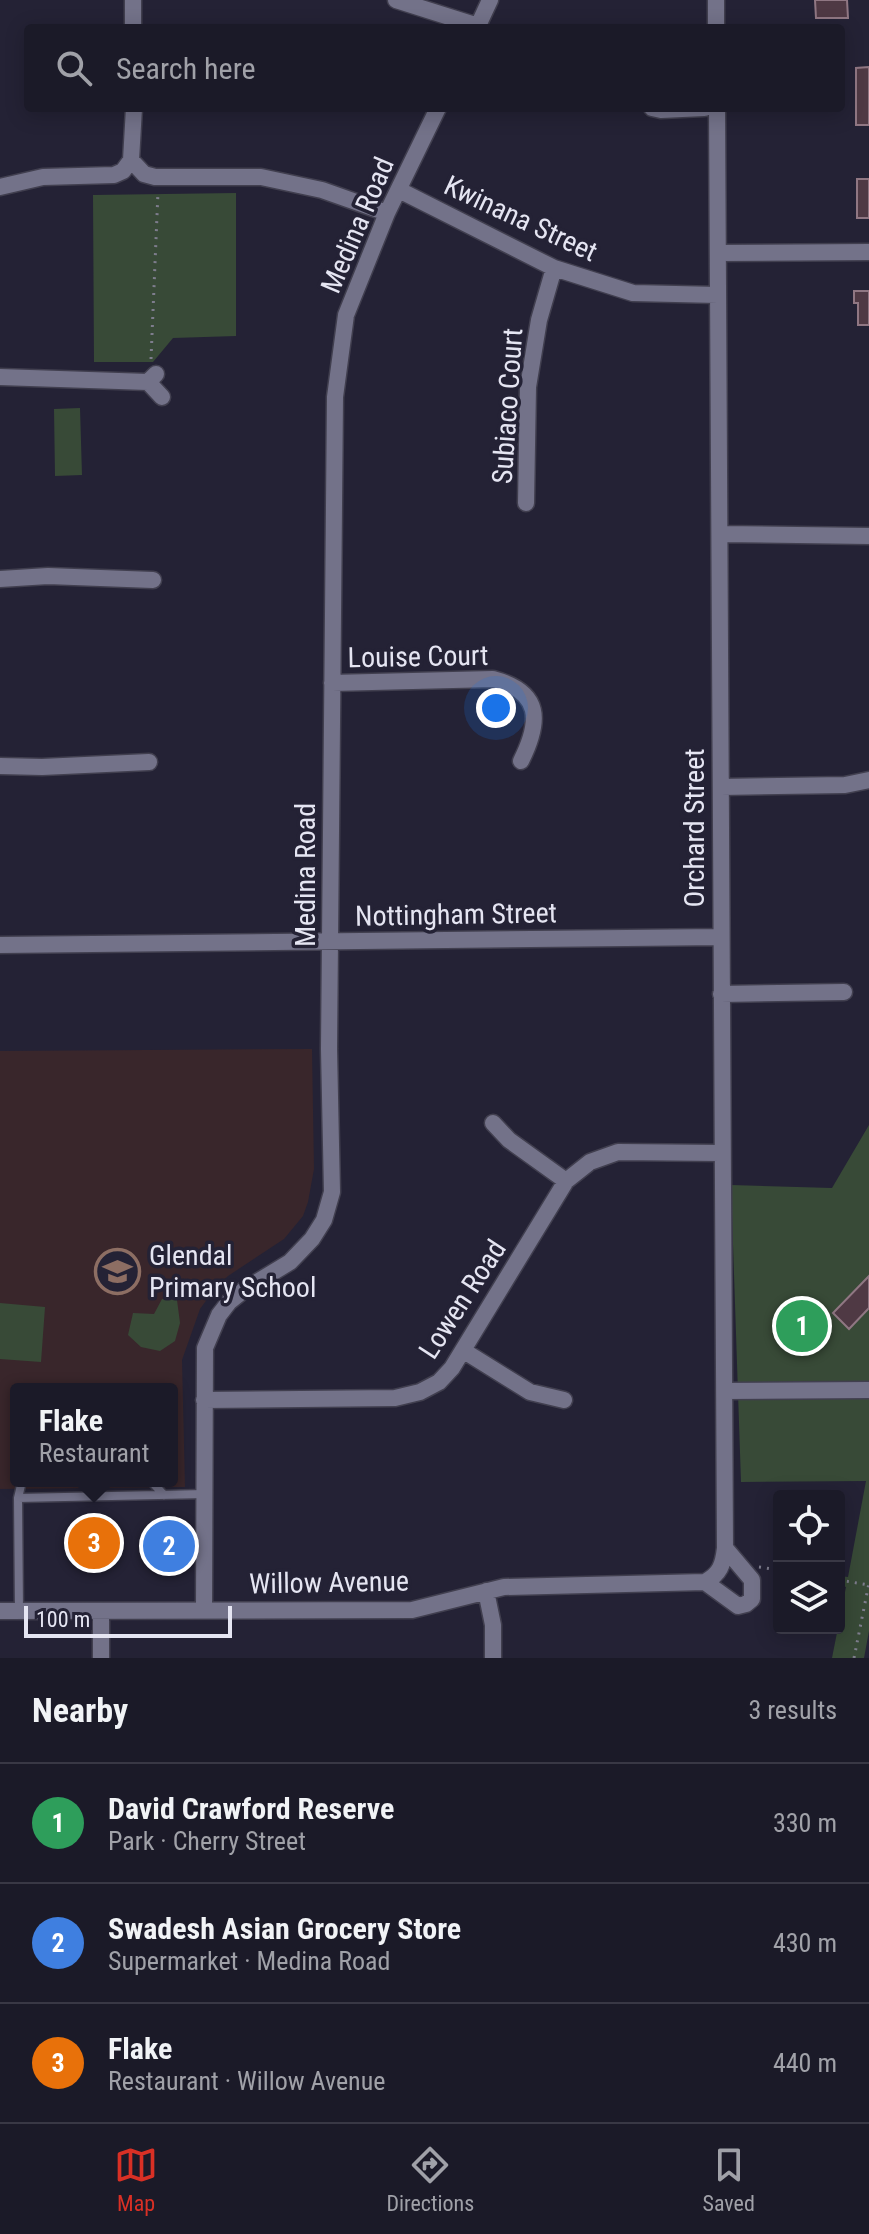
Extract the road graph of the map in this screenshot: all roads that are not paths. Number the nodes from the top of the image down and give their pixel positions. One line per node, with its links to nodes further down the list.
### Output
1 (133, 0): 5 (street)
2 (396, 0): 6 (street)
3 (490, 0): 7 (street)
4 (716, 0): 8 (street)
5 (133, 24)
6 (468, 24)
7 (478, 24)
8 (716, 24)
9 (134, 112): 12 (street)
10 (436, 112): 14 (street, Medina Road)
11 (717, 112): 17 (street, Orchard Street)
12 (131, 160): 13 (street); 15 (street)
13 (0, 187)
14 (399, 190): 15 (street, Medina Road); 18 (street, Kwinana Street)
15 (387, 213): 27 (street, Medina Road)
16 (869, 252): 17 (street)
17 (718, 253): 19 (street, Orchard Street)
18 (554, 268): 19 (street, Kwinana Street); 22 (street, Subiaco Court)
19 (718, 295): 23 (street, Orchard Street)
20 (0, 377): 21 (street)
21 (162, 397)
22 (526, 503)
23 (720, 534): 24 (street); 32 (street, Orchard Street)
24 (869, 536)
25 (157, 578): 26 (street)
26 (0, 579)
27 (332, 683): 28 (street, Louise Court); 34 (street, Medina Road)
28 (521, 761)
29 (154, 763): 30 (street)
30 (0, 766)
31 (869, 780): 32 (street)
32 (721, 787): 33 (street, Orchard Street)
33 (720, 937): 34 (street, Nottingham Street); 37 (street, Orchard Street)
34 (331, 942): 35 (street, Nottingham Street); 44 (street, Medina Road)
35 (0, 945)
36 (844, 992): 37 (street)
37 (721, 994): 39 (street, Orchard Street)
38 (493, 1123): 40 (street)
39 (721, 1153): 40 (street, Lowen Road); 43 (street, Orchard Street)
40 (566, 1181): 41 (street, Lowen Road)
41 (464, 1351): 44 (street, Lowen Road); 45 (street)
42 (869, 1390): 43 (street)
43 (725, 1391): 51 (street, Orchard Street)
44 (204, 1400): 48 (street, Medina Road)
45 (564, 1400)
46 (21, 1487): 50 (lane)
47 (157, 1487): 49 (lane)
48 (205, 1494): 49 (lane); 54 (street, Medina Road)
49 (164, 1495): 50 (lane)
50 (18, 1498): 56 (lane)
51 (725, 1548): 52 (street, Orchard Street); 52 (street)
52 (705, 1582): 53 (street, Willow Avenue)
53 (486, 1591): 54 (street, Willow Avenue); 59 (street)
54 (204, 1610): 57 (street, Willow Avenue)
55 (0, 1611): 56 (street, Willow Avenue)
56 (19, 1611): 57 (street, Willow Avenue)
57 (101, 1611): 58 (street)
58 (101, 1658)
59 (493, 1658)

